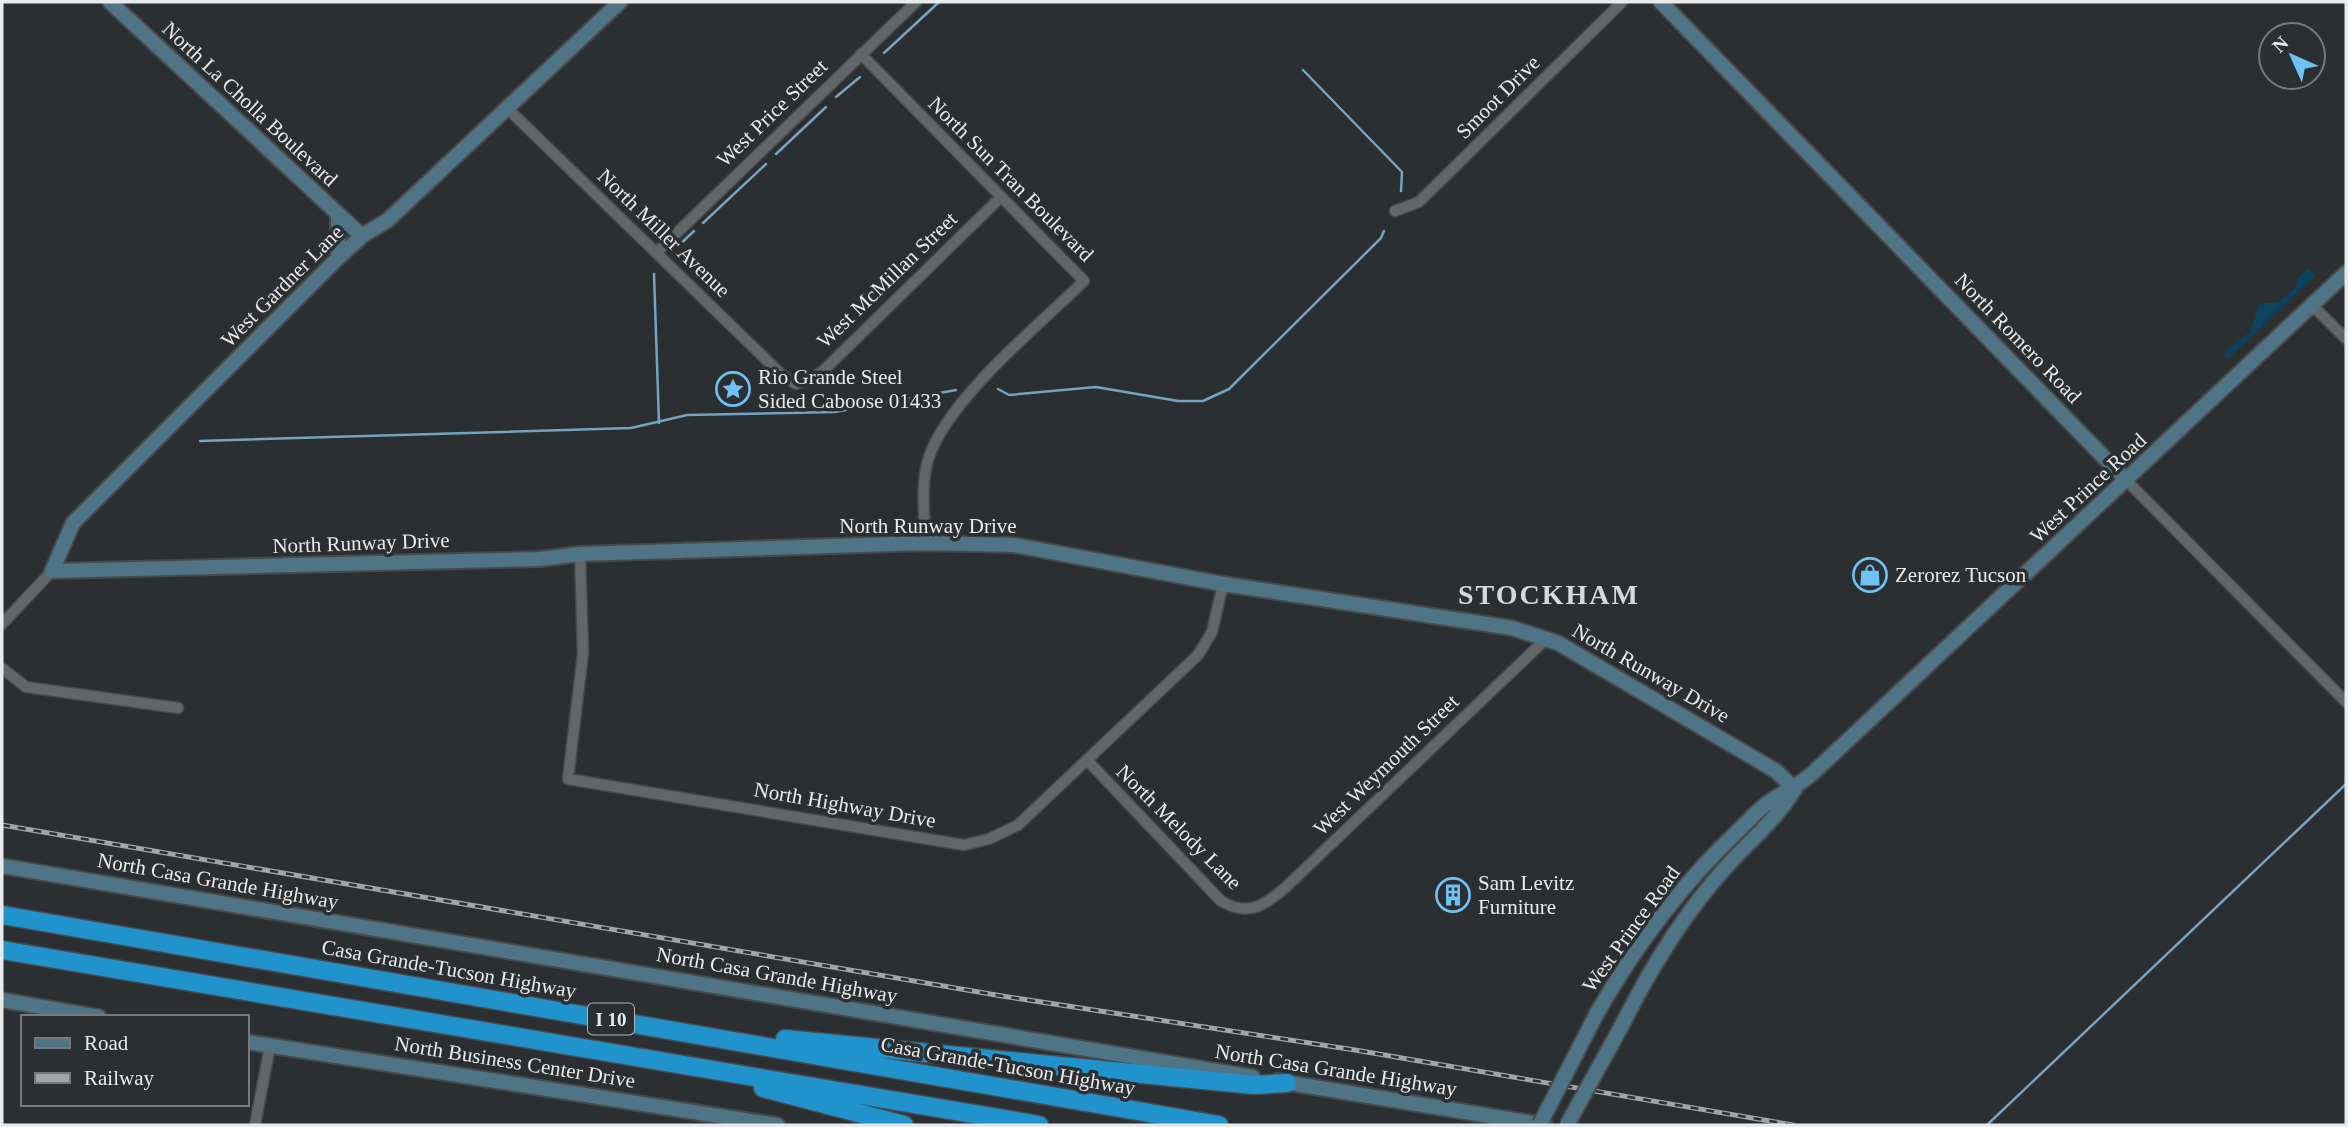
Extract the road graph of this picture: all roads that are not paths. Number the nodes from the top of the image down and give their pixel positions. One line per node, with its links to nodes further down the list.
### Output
1 (110, 2): 10 (main road, North La Cholla Boulevard)
2 (620, 2): 7 (main road, West Gardner Lane)
3 (916, 2): 6 (street, West Price Street)
4 (1622, 2): 9 (street, Smoot Drive)
5 (1661, 2): 18 (main road, North Romero Road)
6 (861, 54): 8 (street, North Sun Tran Boulevard); 12 (street, West Price Street)
7 (506, 107): 11 (main road, West Gardner Lane); 12 (street, North Miller Avenue)
8 (1001, 197): 17 (street, West McMillan Street); 19 (street, North Sun Tran Boulevard)
9 (1395, 211)
10 (338, 215): 11 (main road, North La Cholla Boulevard); 13 (main road)
11 (362, 236): 13 (main road, West Gardner Lane)
12 (656, 253): 17 (street, North Miller Avenue)
13 (338, 258): 21 (main road, West Gardner Lane)
14 (2346, 273): 15 (main road, West Prince Road)
15 (2312, 305): 16 (street); 18 (main road, West Prince Road)
16 (2346, 339)
17 (796, 384)
18 (2127, 481): 26 (street, North Romero Road); 29 (main road, West Prince Road)
19 (925, 543): 20 (main road, North Runway Drive); 22 (main road, North Runway Drive)
20 (580, 554): 21 (main road, North Runway Drive); 28 (street, North Highway Drive)
21 (52, 571): 23 (street, West Gardner Lane)
22 (1223, 584): 24 (main road, North Runway Drive); 28 (street, North Highway Drive)
23 (2, 624)
24 (1546, 639): 29 (main road, North Runway Drive); 31 (street, West Weymouth Street)
25 (2, 668): 27 (street)
26 (2344, 696)
27 (178, 708)
28 (1088, 761): 31 (street, North Melody Lane)
29 (1795, 789): 46 (main road, West Prince Road, bridge); 47 (main road, West Prince Road, bridge)
30 (2, 866): 40 (main road, North Casa Grande Highway)
31 (1248, 911)
32 (2, 915): 36 (highway, Casa Grande-Tucson Highway / I 10)
33 (2, 950): 39 (highway, I 10)
34 (2, 1000): 35 (main road)
35 (88, 1015)
36 (660, 1028): 40 (highway); 45 (highway, Casa Grande-Tucson Highway / I 10)
37 (248, 1042): 38 (main road, North Business Center Drive)
38 (270, 1046): 41 (street); 42 (main road, North Business Center Drive)
39 (665, 1063): 43 (highway); 44 (highway, I 10)
40 (1287, 1083): 46 (main road, North Casa Grande Highway)
41 (255, 1125)
42 (777, 1125)
43 (904, 1125)
44 (1039, 1125)
45 (1219, 1125)
46 (1542, 1125)
47 (1567, 1125)

